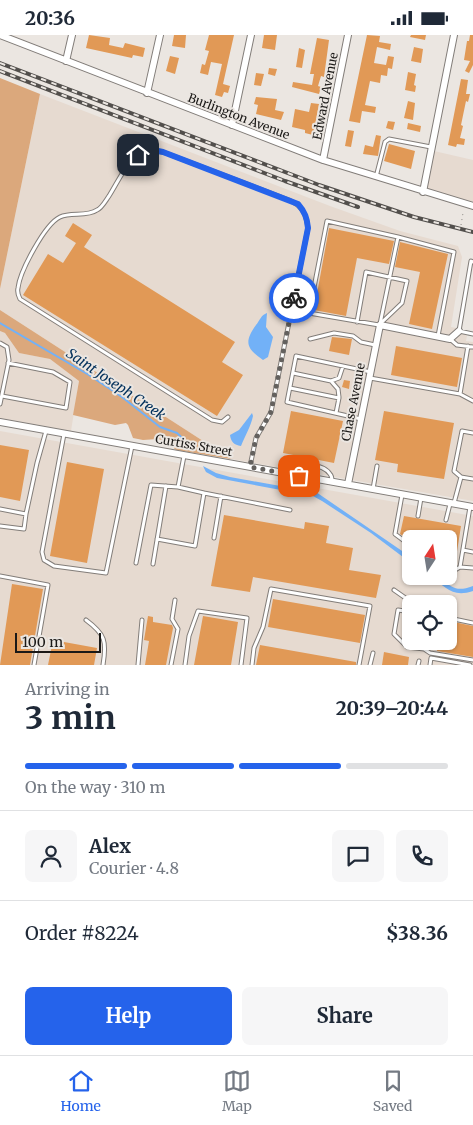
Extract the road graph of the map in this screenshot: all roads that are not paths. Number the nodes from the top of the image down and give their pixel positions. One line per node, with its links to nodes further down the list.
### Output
1 (0, 35): 7 (street, Burlington Avenue)
2 (72, 35): 7 (street)
3 (160, 35): 8 (street)
4 (251, 35): 9 (street)
5 (348, 35): 11 (street, Edward Avenue)
6 (454, 35): 10 (street)
7 (66, 61): 8 (street, Burlington Avenue)
8 (147, 93): 9 (street, Burlington Avenue)
9 (232, 125): 11 (street, Burlington Avenue)
10 (432, 147): 12 (lane); 13 (street)
11 (323, 160): 12 (street, Burlington Avenue)
12 (376, 177): 13 (street, Burlington Avenue)
13 (424, 192): 14 (street, Burlington Avenue)
14 (473, 206)
15 (398, 237): 17 (lane); 18 (lane); 22 (lane)
16 (473, 262): 20 (lane)
17 (390, 276): 18 (lane); 19 (lane); 19 (lane)
18 (358, 322): 19 (lane)
19 (380, 325): 22 (street); 26 (street, Chase Avenue)
20 (459, 331): 21 (lane); 24 (street)
21 (473, 333)
22 (438, 336): 24 (street)
23 (310, 339): 26 (lane)
24 (450, 339): 27 (lane)
25 (0, 343): 29 (lane)
26 (376, 345): 32 (street, Chase Avenue)
27 (468, 346): 28 (lane); 35 (lane)
28 (473, 347)
29 (8, 363): 36 (lane); 36 (lane)
30 (342, 366): 31 (lane); 32 (lane); 33 (lane)
31 (293, 373): 33 (lane); 34 (lane)
32 (370, 375): 35 (lane); 42 (street, Chase Avenue)
33 (331, 381): 37 (lane)
34 (290, 388): 37 (lane); 40 (lane)
35 (460, 394): 38 (lane)
36 (2, 396): 39 (lane)
37 (339, 398): 40 (lane)
38 (473, 401)
39 (0, 404)
40 (336, 413): 42 (lane)
41 (228, 417): 50 (lane)
42 (361, 419): 55 (street, Chase Avenue)
43 (0, 422): 44 (street, Curtiss Street)
44 (47, 431): 46 (street, Curtiss Street); 67 (lane)
45 (473, 433): 52 (lane)
46 (65, 434): 47 (street, Curtiss Street); 47 (lane)
47 (132, 446): 48 (street, Curtiss Street)
48 (184, 455): 50 (street, Curtiss Street); 57 (lane)
49 (377, 466): 58 (lane)
50 (250, 467): 51 (street, Curtiss Street)
51 (283, 473): 54 (street, Curtiss Street); 54 (lane)
52 (460, 477): 53 (lane); 63 (lane)
53 (473, 479)
54 (332, 481): 55 (street, Curtiss Street)
55 (348, 484): 58 (street, Curtiss Street)
56 (166, 486): 57 (lane); 72 (lane); 76 (lane)
57 (178, 487): 59 (lane)
58 (373, 489): 60 (street, Curtiss Street)
59 (204, 493): 61 (lane); 72 (lane)
60 (402, 494): 62 (street, Curtiss Street); 73 (lane)
61 (221, 496): 66 (lane); 71 (lane)
62 (421, 498): 63 (street, Curtiss Street); 68 (lane)
63 (452, 503): 64 (street, Curtiss Street); 69 (lane)
64 (471, 507): 74 (lane)
65 (0, 509): 67 (lane)
66 (290, 509)
67 (26, 514): 70 (lane)
68 (418, 516)
69 (446, 520)
70 (0, 526)
71 (214, 538)
72 (157, 539): 77 (lane)
73 (402, 540)
74 (463, 550): 75 (lane); 78 (lane)
75 (473, 552)
76 (136, 563)
77 (153, 564)
78 (460, 567): 79 (lane)
79 (473, 568)
80 (0, 577): 93 (lane)
81 (394, 590): 82 (lane)
82 (402, 596)
83 (175, 600): 96 (lane)
84 (402, 611): 89 (lane)
85 (86, 620): 94 (lane)
86 (457, 620): 88 (lane)
87 (142, 621): 95 (lane)
88 (473, 623)
89 (402, 642)
90 (426, 650): 92 (lane)
91 (373, 653): 101 (lane)
92 (473, 660)
93 (34, 665)
94 (103, 665)
95 (138, 665)
96 (171, 665)
97 (185, 665): 98 (lane)
98 (241, 665)
99 (252, 665): 100 (lane)
100 (359, 665)
101 (370, 665)
102 (430, 665): 103 (lane)
103 (470, 665)

